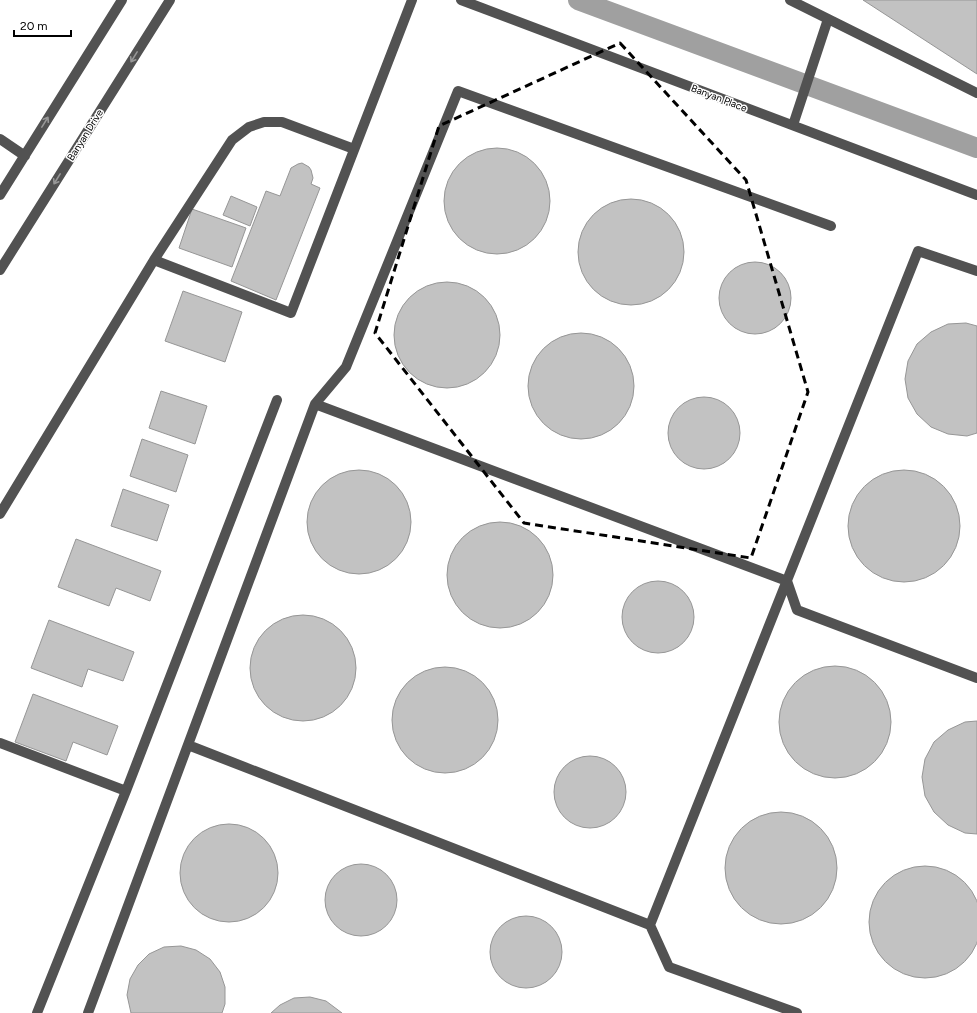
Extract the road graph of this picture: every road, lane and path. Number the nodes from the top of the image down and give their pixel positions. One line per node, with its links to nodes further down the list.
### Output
1 (122, 0): 11 (street, one-way to 1)
2 (170, 0): 16 (street, Banyan Drive, one-way to 16)
3 (412, 0): 10 (street)
4 (461, 0): 8 (street, Banyan Place)
5 (790, 0): 6 (street)
6 (828, 19): 7 (street); 8 (street)
7 (977, 93)
8 (793, 125): 13 (street, Banyan Place)
9 (0, 139): 11 (street)
10 (354, 149): 15 (street); 15 (street)
11 (25, 156): 12 (street)
12 (0, 194)
13 (977, 195)
14 (831, 226): 19 (street)
15 (154, 260): 20 (street)
16 (0, 270)
17 (977, 271): 21 (street)
18 (277, 400): 25 (street)
19 (315, 404): 21 (street); 24 (street)
20 (0, 514)
21 (787, 581): 22 (street); 26 (street)
22 (977, 678)
23 (0, 743): 25 (street)
24 (188, 745): 26 (street); 29 (street)
25 (126, 791): 28 (street)
26 (650, 924): 27 (street)
27 (779, 1010): 30 (street)
28 (37, 1013)
29 (88, 1013)
30 (797, 1013)

